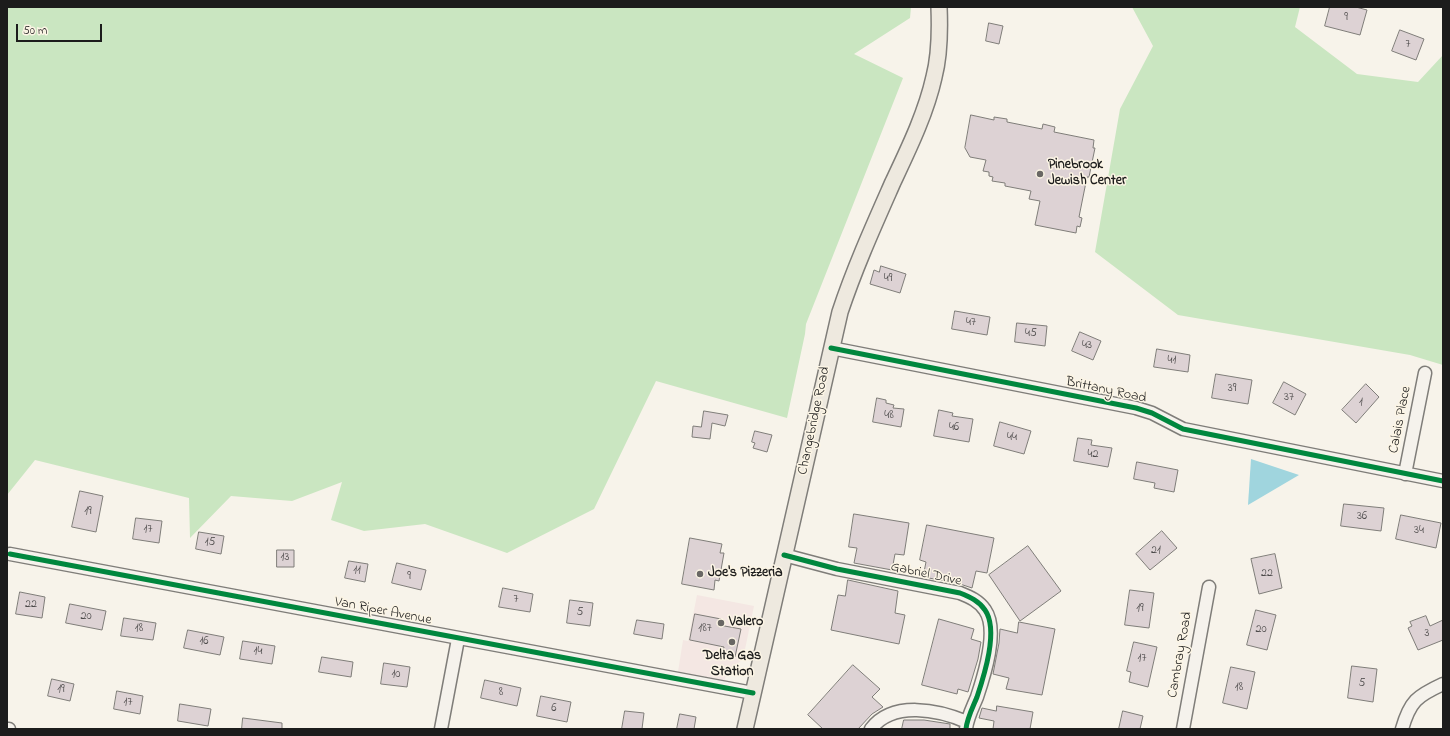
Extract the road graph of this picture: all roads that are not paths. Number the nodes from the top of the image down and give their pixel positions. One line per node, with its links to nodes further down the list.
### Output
1 (939, 7): 2 (main road, Changebridge Road)
2 (831, 348): 4 (street, Brittany Road); 7 (main road, Changebridge Road)
3 (1425, 372): 4 (street, Calais Place)
4 (1405, 474): 5 (street, Brittany Road)
5 (1443, 482)
6 (10, 554): 9 (street, Van Riper Avenue)
7 (784, 555): 11 (main road, Changebridge Road); 12 (street, Gabriel Drive)
8 (1209, 587): 16 (street, Cambray Road)
9 (458, 639): 11 (street, Van Riper Avenue); 13 (street)
10 (1443, 684): 17 (street)
11 (752, 693): 14 (main road, Changebridge Road)
12 (967, 725): 15 (street)
13 (441, 729)
14 (745, 729)
15 (871, 729)
16 (1183, 729)
17 (1402, 729)

